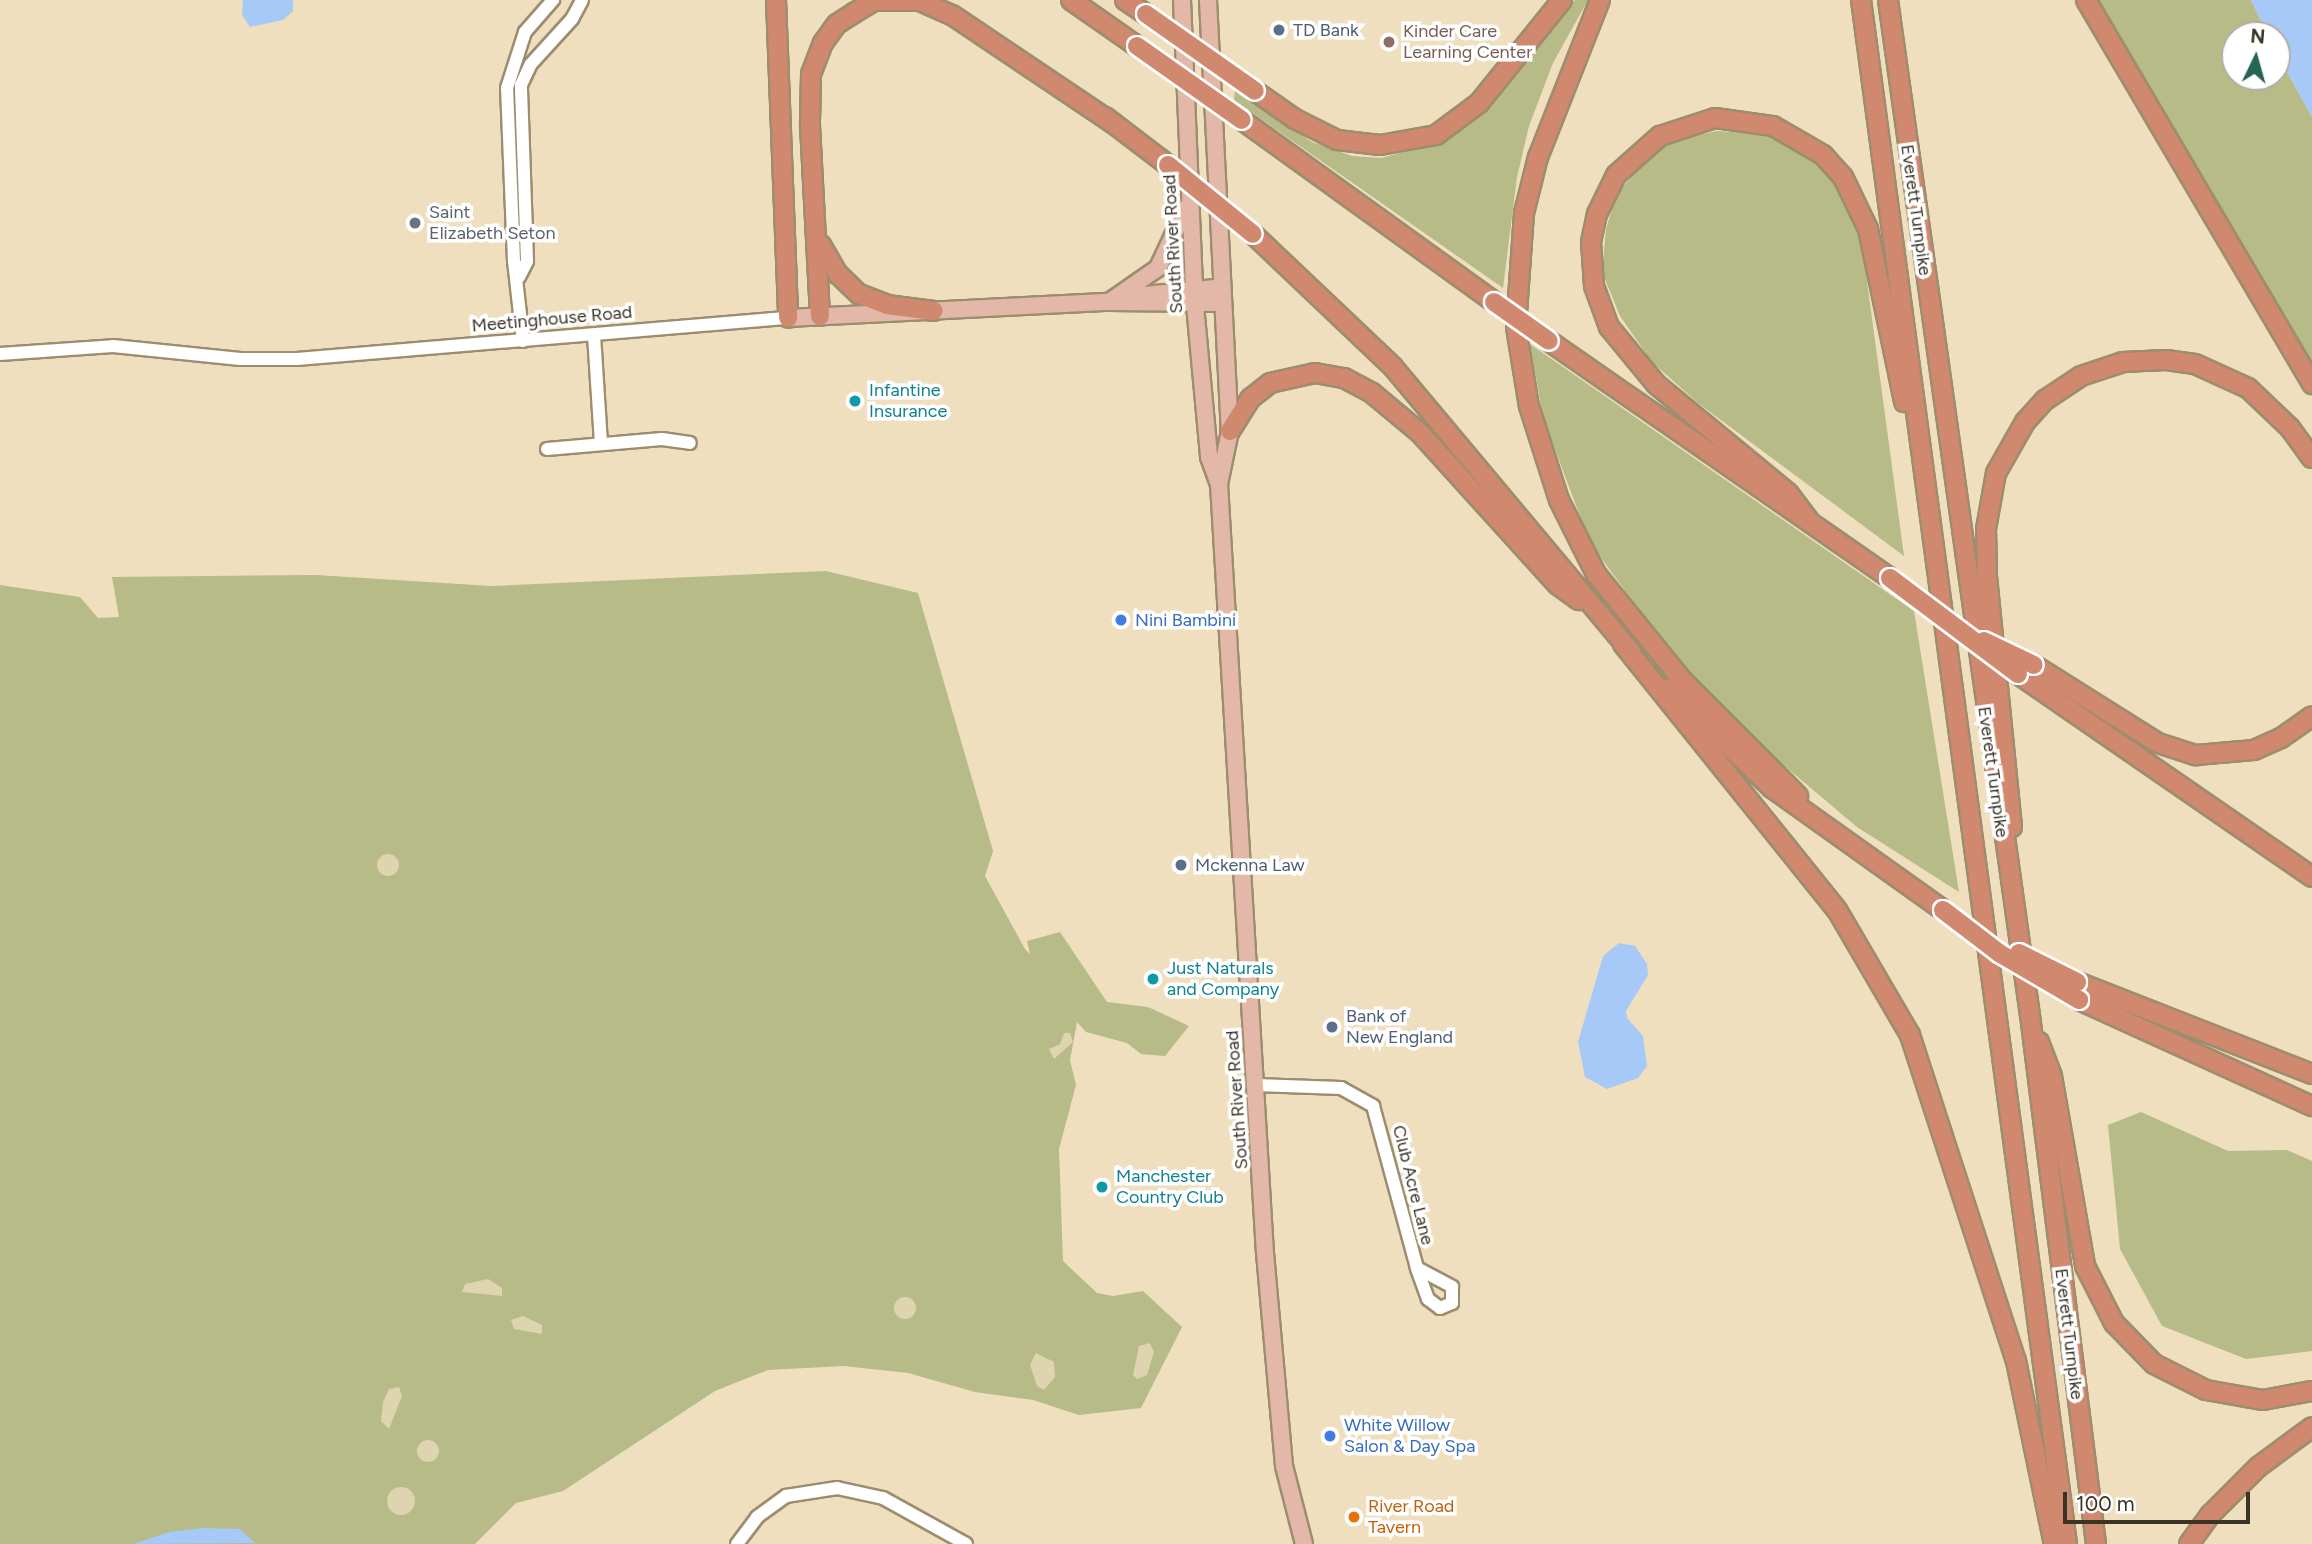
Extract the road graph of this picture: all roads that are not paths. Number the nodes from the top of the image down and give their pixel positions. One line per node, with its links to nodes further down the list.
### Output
1 (553, 0): 17 (street)
2 (582, 0): 17 (street)
3 (776, 0): 23 (highway)
4 (952, 0): 14 (highway)
5 (1071, 0): 35 (highway, bridge)
6 (1125, 0): 9 (highway, bridge)
7 (1182, 0): 15 (main road, South River Road)
8 (1208, 0): 18 (main road, South River Road)
9 (1562, 0)
10 (1600, 0): 40 (highway)
11 (1861, 0): 34 (highway, Everett Turnpike)
12 (1888, 0): 43 (highway, Everett Turnpike)
13 (2086, 0): 27 (highway)
14 (1114, 124): 16 (highway); 36 (highway, bridge)
15 (1189, 195): 19 (main road, South River Road); 20 (main road)
16 (816, 234): 21 (highway); 22 (highway)
17 (519, 277): 25 (street)
18 (1223, 295): 19 (main road, Meetinghouse Road); 28 (main road, South River Road)
19 (1195, 298): 20 (main road, Meetinghouse Road); 33 (main road, South River Road)
20 (1109, 302): 21 (main road, Meetinghouse Road)
21 (933, 311): 22 (main road, Meetinghouse Road)
22 (820, 316): 23 (main road, Meetinghouse Road)
23 (788, 318): 24 (street, Meetinghouse Road)
24 (594, 335): 25 (street, Meetinghouse Road); 29 (street)
25 (523, 341): 26 (street, Meetinghouse Road)
26 (0, 354)
27 (2312, 384)
28 (1230, 431): 33 (main road, South River Road); 36 (highway)
29 (601, 443): 30 (street); 31 (street)
30 (690, 443)
31 (547, 449)
32 (2312, 458): 43 (highway)
33 (1219, 484): 46 (main road, South River Road)
34 (1929, 513): 35 (highway); 55 (highway, Everett Turnpike)
35 (1810, 522): 38 (highway, bridge)
36 (1599, 613): 37 (highway)
37 (1623, 644): 40 (highway); 54 (highway)
38 (2026, 670): 39 (highway); 41 (highway)
39 (2312, 716)
40 (1835, 833): 42 (highway)
41 (2312, 877)
42 (1943, 910): 45 (highway, bridge); 47 (highway, bridge)
43 (2013, 918): 44 (highway, Everett Turnpike)
44 (2031, 1023): 49 (highway); 56 (highway, Everett Turnpike)
45 (2312, 1074)
46 (1256, 1086): 48 (street, Club Acre Lane); 53 (main road, South River Road)
47 (2312, 1106)
48 (1417, 1268)
49 (2312, 1391)
50 (2312, 1427): 57 (highway)
51 (737, 1544): 52 (street)
52 (966, 1544)
53 (1304, 1544)
54 (2053, 1544)
55 (2067, 1544)
56 (2096, 1544)
57 (2189, 1544)

